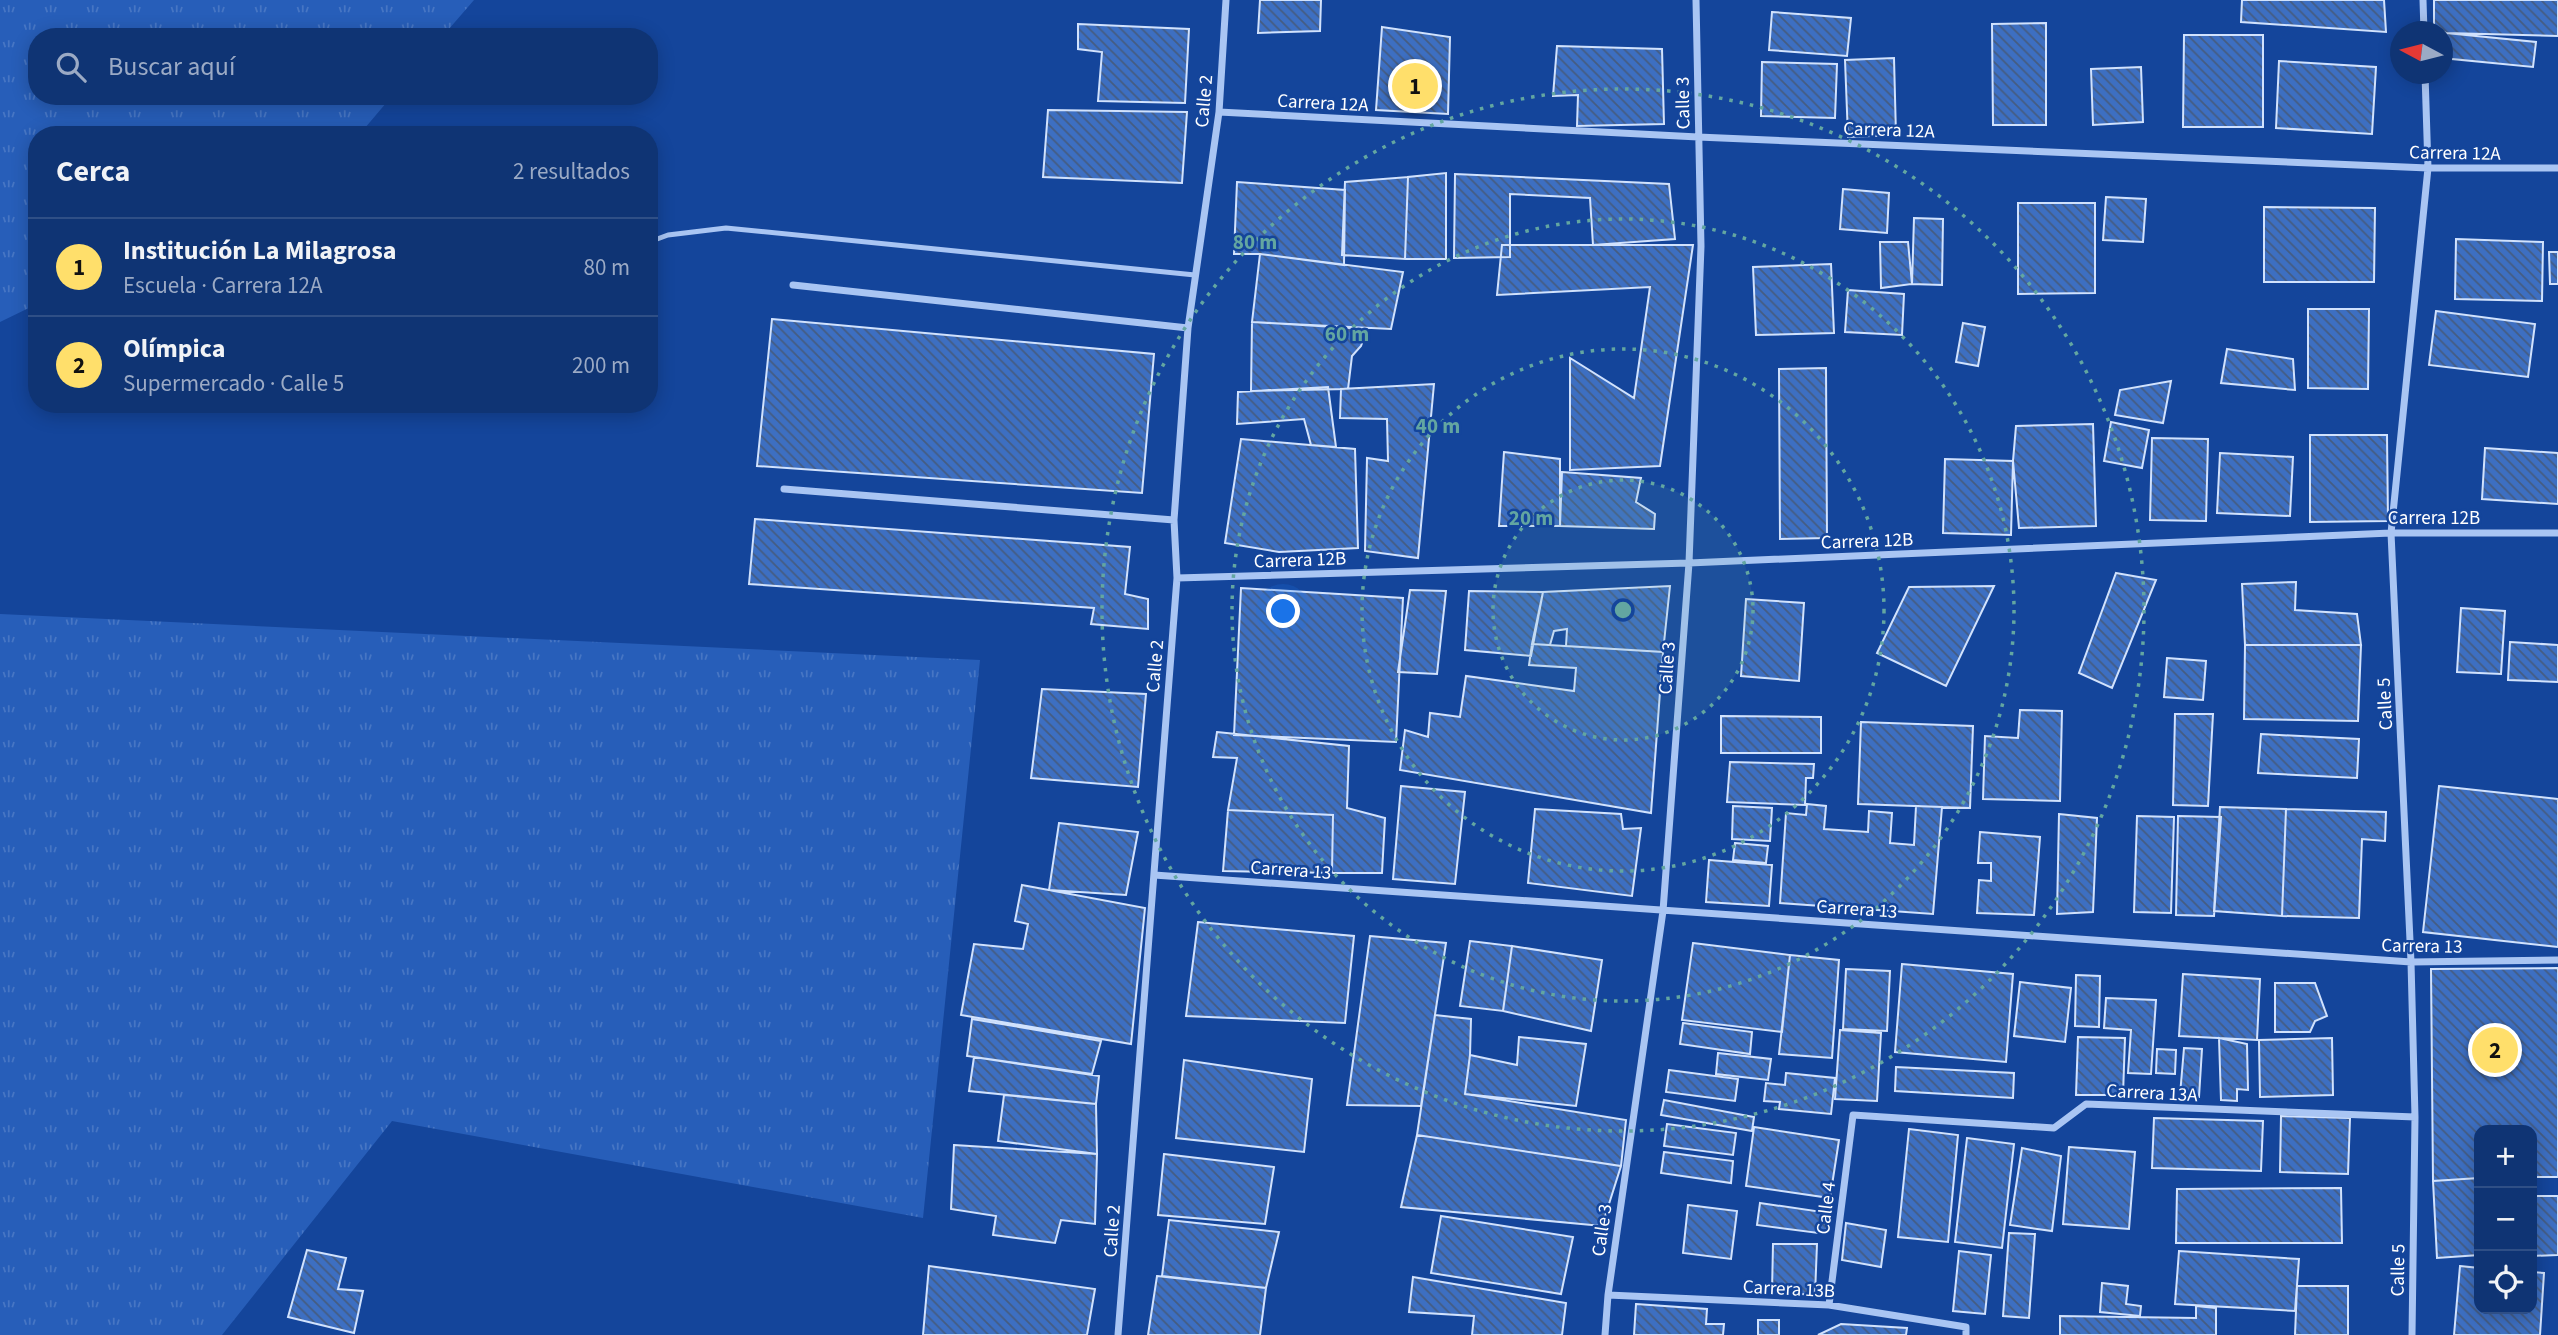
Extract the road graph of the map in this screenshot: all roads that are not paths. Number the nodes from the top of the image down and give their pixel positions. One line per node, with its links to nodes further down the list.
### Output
1 (1226, 0): 6 (street, Calle 2)
2 (1696, 0): 7 (street, Calle 3)
3 (2423, 0): 4 (street)
4 (2424, 21)
5 (2425, 84): 8 (street, Calle 5)
6 (1219, 112): 7 (street, Carrera 12A); 11 (street, Calle 2)
7 (1698, 137): 8 (street, Carrera 12A); 18 (street, Calle 3)
8 (2427, 168): 9 (street, Carrera 12A); 16 (street, Calle 5)
9 (2558, 168)
10 (658, 239): 11 (lane)
11 (1195, 275): 13 (street, Calle 2)
12 (793, 285): 13 (street)
13 (1188, 328): 15 (street, Calle 2)
14 (784, 489): 15 (street)
15 (1174, 520): 19 (street, Calle 2)
16 (2391, 533): 17 (street, Carrera 12B); 18 (street, Carrera 12B); 23 (street, Calle 5)
17 (2558, 533)
18 (1689, 563): 19 (street, Carrera 12B); 21 (street, Calle 3)
19 (1177, 578): 20 (street, Calle 2)
20 (1154, 875): 21 (street, Carrera 13); 29 (street, Calle 2)
21 (1663, 911): 23 (street, Carrera 13); 26 (street, Calle 3)
22 (2558, 960): 23 (street, Carrera 13)
23 (2411, 962): 25 (street, Calle 5)
24 (1853, 1115): 25 (street, Carrera 13A); 27 (street, Calle 4)
25 (2415, 1117): 31 (street, Calle 5)
26 (1608, 1295): 27 (street, Carrera 13B); 30 (street, Calle 3)
27 (1829, 1305): 28 (street, Carrera 13B)
28 (1966, 1331)
29 (1118, 1335)
30 (1605, 1335)
31 (2412, 1335)

